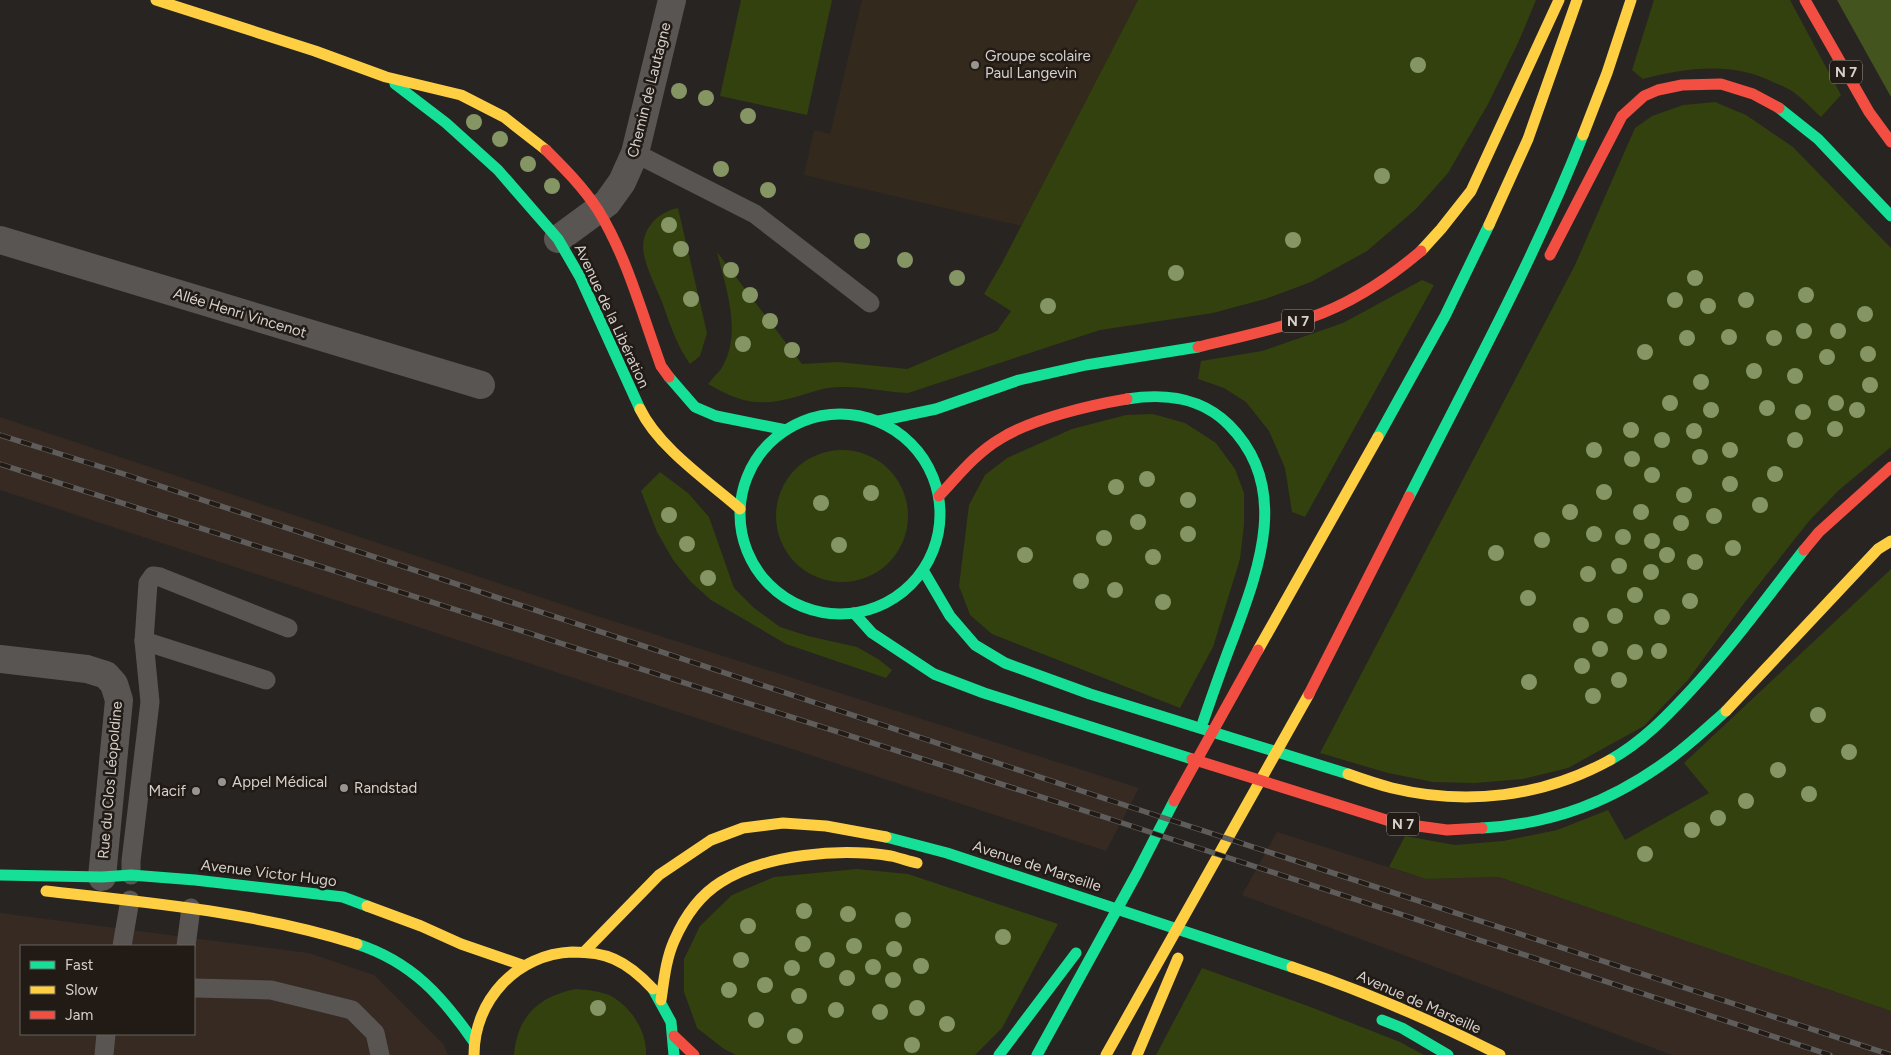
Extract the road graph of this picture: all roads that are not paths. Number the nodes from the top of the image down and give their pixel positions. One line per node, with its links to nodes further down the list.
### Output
1 (156, 0): 7 (main road, Avenue de la Libération)
2 (672, 0): 9 (street, Chemin de Lautagne)
3 (1559, 0): 18 (main road, N 7)
4 (1578, 0): 31 (main road)
5 (1630, 0): 21 (main road)
6 (1805, 0): 8 (main road, N 7)
7 (386, 77): 10 (main road, Avenue de la Libération); 12 (main road, Avenue de la Libération)
8 (1891, 142)
9 (635, 152): 10 (street, Chemin de Lautagne); 15 (lane)
10 (598, 211): 12 (street, Chemin de Lautagne); 19 (main road, Avenue de la Libération)
11 (1891, 216): 14 (main road)
12 (558, 239): 23 (main road, Avenue de la Libération)
13 (0, 240): 17 (street, Allée Henri Vincenot)
14 (1542, 269)
15 (870, 302)
16 (1508, 329): 21 (main road)
17 (480, 386)
18 (879, 421): 19 (main road); 22 (main road)
19 (786, 430): 23 (main road)
20 (1891, 467): 25 (main road, N 7)
21 (1418, 481): 32 (main road)
22 (939, 496): 25 (main road); 31 (main road)
23 (740, 510): 26 (main road)
24 (1891, 541): 26 (main road, N 7)
25 (924, 570): 26 (main road)
26 (854, 613)
27 (288, 628): 28 (lane)
28 (144, 641): 30 (lane); 35 (lane)
29 (0, 659): 37 (street, Rue du Clos Léopoldine)
30 (266, 680)
31 (1179, 792): 34 (main road)
32 (1237, 822): 48 (main road); 64 (main road)
33 (929, 866): 52 (main road)
34 (1137, 873): 62 (main road); 63 (main road)
35 (131, 875): 37 (main road, Avenue Victor Hugo); 50 (main road, Avenue Victor Hugo)
36 (0, 876): 37 (main road, Avenue Victor Hugo)
37 (102, 877)
38 (0, 885): 39 (main road)
39 (18, 887)
40 (37, 890): 41 (main road)
41 (130, 900): 42 (main road); 46 (lane)
42 (191, 908): 47 (lane); 56 (main road)
43 (1097, 921): 44 (main road)
44 (1116, 927)
45 (1153, 939): 48 (main road)
46 (122, 945)
47 (186, 945)
48 (1186, 947): 65 (main road)
49 (585, 951): 50 (main road); 52 (main road); 67 (main road, Avenue de Marseille)
50 (522, 965): 56 (main road)
51 (195, 988): 58 (lane)
52 (661, 1000): 55 (main road)
53 (1375, 1017): 66 (main road, Avenue de Marseille)
54 (106, 1035): 57 (lane)
55 (674, 1036): 60 (main road); 61 (main road)
56 (474, 1042): 59 (main road)
57 (104, 1055)
58 (380, 1055)
59 (474, 1055)
60 (674, 1055)
61 (694, 1055)
62 (999, 1055)
63 (1037, 1055)
64 (1106, 1055)
65 (1137, 1055)
66 (1448, 1055)
67 (1500, 1055)

